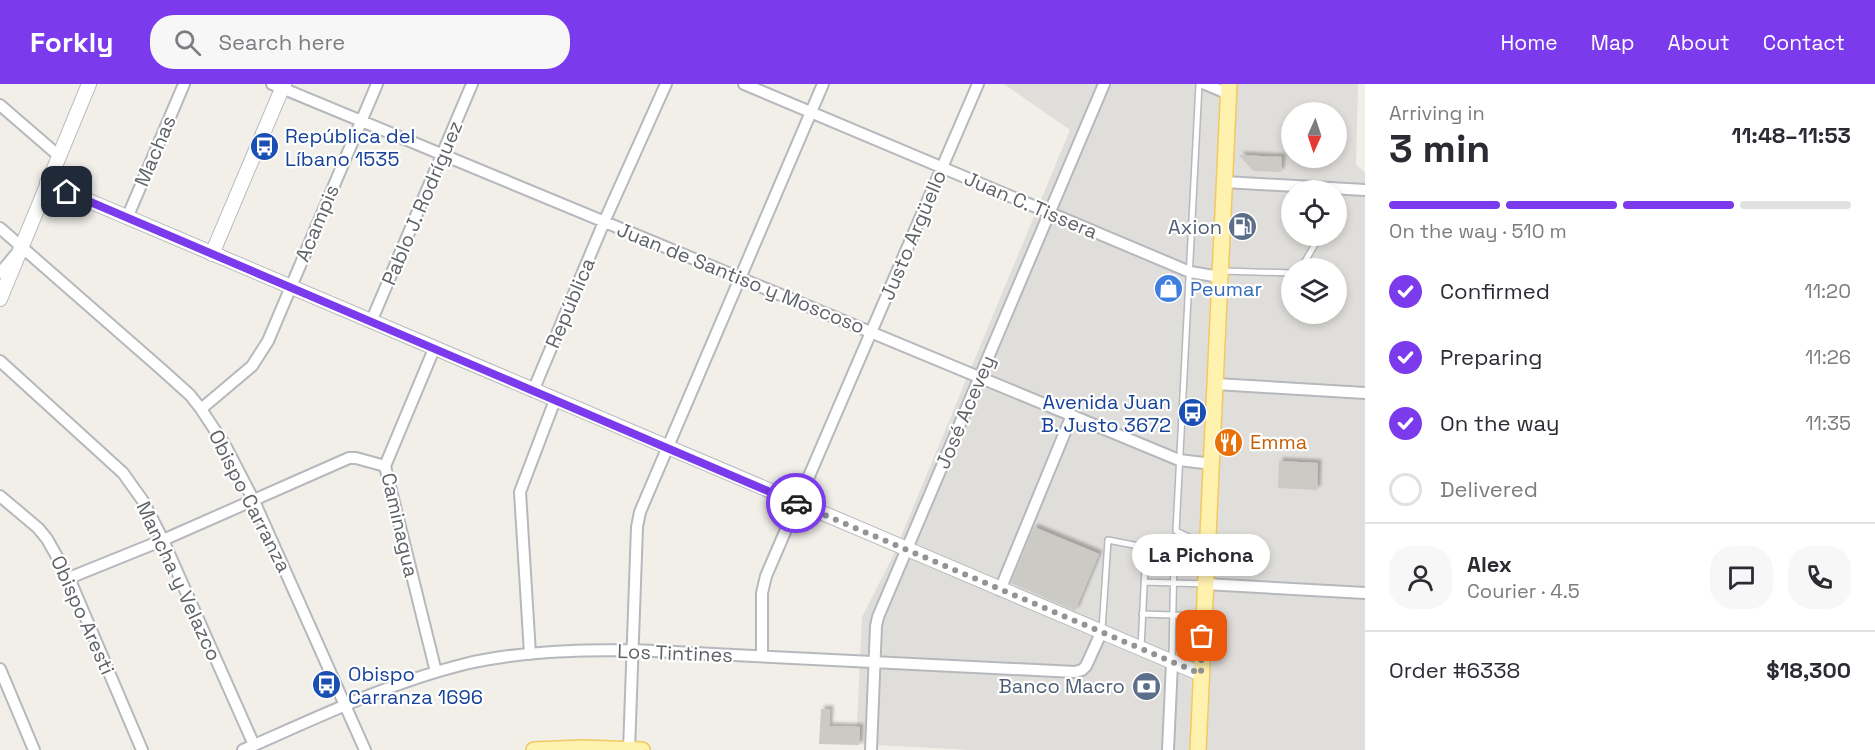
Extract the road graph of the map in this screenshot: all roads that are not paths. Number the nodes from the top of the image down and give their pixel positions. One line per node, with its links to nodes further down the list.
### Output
1 (90, 84): 18 (main road)
2 (184, 84): 26 (street, Machas)
3 (376, 84): 16 (street, Acampis)
4 (472, 84): 17 (street, Pablo J. Rodríguez)
5 (666, 84): 27 (street, República)
6 (744, 84): 15 (street, Juan C. Tissera)
7 (824, 84): 15 (street)
8 (978, 84): 19 (street, Justo Argüello)
9 (1104, 84): 25 (street, José Acevey)
10 (1199, 84): 31 (lane)
11 (1204, 84): 13 (street)
12 (279, 85): 16 (street, Juan de Santiso y Moscoso); 30 (main road)
13 (1229, 89): 20 (main road)
14 (0, 105): 18 (street)
15 (812, 112): 19 (street, Juan C. Tissera); 35 (street)
16 (361, 121): 17 (street, Juan de Santiso y Moscoso); 36 (street, Acampis)
17 (442, 155): 27 (street, Juan de Santiso y Moscoso); 38 (street, Pablo J. Rodríguez)
18 (59, 156): 21 (main road)
19 (942, 168): 25 (street, Juan C. Tissera); 39 (street, Justo Argüello)
20 (1225, 182): 22 (street); 34 (main road)
21 (47, 183): 26 (main road); 29 (main road)
22 (1281, 186)
23 (1347, 190): 24 (street)
24 (1365, 190)
25 (1050, 213): 31 (street, Juan C. Tissera); 42 (street, José Acevey)
26 (127, 218): 30 (main road)
27 (604, 222): 35 (street, Juan de Santiso y Moscoso); 44 (street, República)
28 (0, 228): 29 (street, Obispo Carranza)
29 (22, 247): 32 (street); 37 (main road); 47 (street, Obispo Carranza)
30 (212, 254): 36 (main road)
31 (1190, 272): 34 (street, Juan C. Tissera); 50 (lane)
32 (0, 273)
33 (1281, 273): 34 (lane)
34 (1221, 274): 43 (main road)
35 (739, 278): 39 (street, Juan de Santiso y Moscoso); 49 (street)
36 (290, 287): 38 (main road); 47 (street, Acampis)
37 (0, 299)
38 (371, 322): 40 (main road)
39 (871, 332): 42 (street, Juan de Santiso y Moscoso); 55 (street, Justo Argüello)
40 (434, 349): 44 (main road); 52 (street, Caminagua)
41 (0, 360): 56 (street, Mancha y Velazco)
42 (980, 377): 48 (street, Juan de Santiso y Moscoso); 58 (street, José Acevey)
43 (1216, 384): 45 (street); 51 (main road)
44 (533, 391): 46 (main road)
45 (1365, 393)
46 (555, 400): 49 (main road); 73 (street)
47 (201, 409): 54 (street, Obispo Carranza)
48 (1072, 415): 50 (street, Juan de Santiso y Moscoso); 65 (street)
49 (667, 448): 55 (main road); 71 (street)
50 (1179, 460): 51 (street, Juan de Santiso y Moscoso); 60 (lane)
51 (1212, 464): 60 (main road)
52 (385, 466): 54 (street); 78 (street, Caminagua)
53 (0, 496): 61 (street, Obispo Aresti)
54 (254, 501): 56 (street); 80 (street, Obispo Carranza)
55 (797, 503): 58 (main road); 74 (street, Justo Argüello)
56 (163, 540): 61 (street); 81 (street, Mancha y Velazco)
57 (1146, 547): 59 (lane); 62 (lane); 70 (lane)
58 (906, 550): 65 (main road); 75 (street, José Acevey)
59 (1174, 553): 60 (lane); 63 (lane)
60 (1207, 553): 64 (main road)
61 (69, 578): 83 (street, Obispo Aresti)
62 (1144, 582): 63 (lane); 67 (lane)
63 (1173, 583): 64 (lane); 68 (lane)
64 (1205, 584): 66 (street); 69 (main road)
65 (1000, 590): 70 (main road)
66 (1365, 593)
67 (1143, 614): 68 (lane); 72 (lane)
68 (1173, 615): 69 (lane); 76 (lane)
69 (1203, 616): 79 (main road)
70 (1101, 633): 72 (main road); 75 (street, Los Tintines)
71 (634, 650): 73 (street, Los Tintines); 74 (street, Los Tintines); 86 (street)
72 (1141, 650): 76 (main road)
73 (530, 654): 78 (street, Los Tintines)
74 (762, 656): 75 (street, Los Tintines)
75 (875, 661): 88 (street, José Acevey)
76 (1172, 663): 79 (main road); 89 (street)
77 (0, 669): 82 (street)
78 (436, 672): 80 (street, Los Tintines)
79 (1201, 674): 90 (main road)
80 (344, 704): 81 (street, Los Tintines); 84 (street, Obispo Carranza)
81 (249, 748)
82 (34, 750)
83 (142, 750)
84 (365, 750)
85 (534, 750): 86 (main road)
86 (629, 750): 87 (main road)
87 (642, 750)
88 (871, 750)
89 (1168, 750)
90 (1198, 750)

